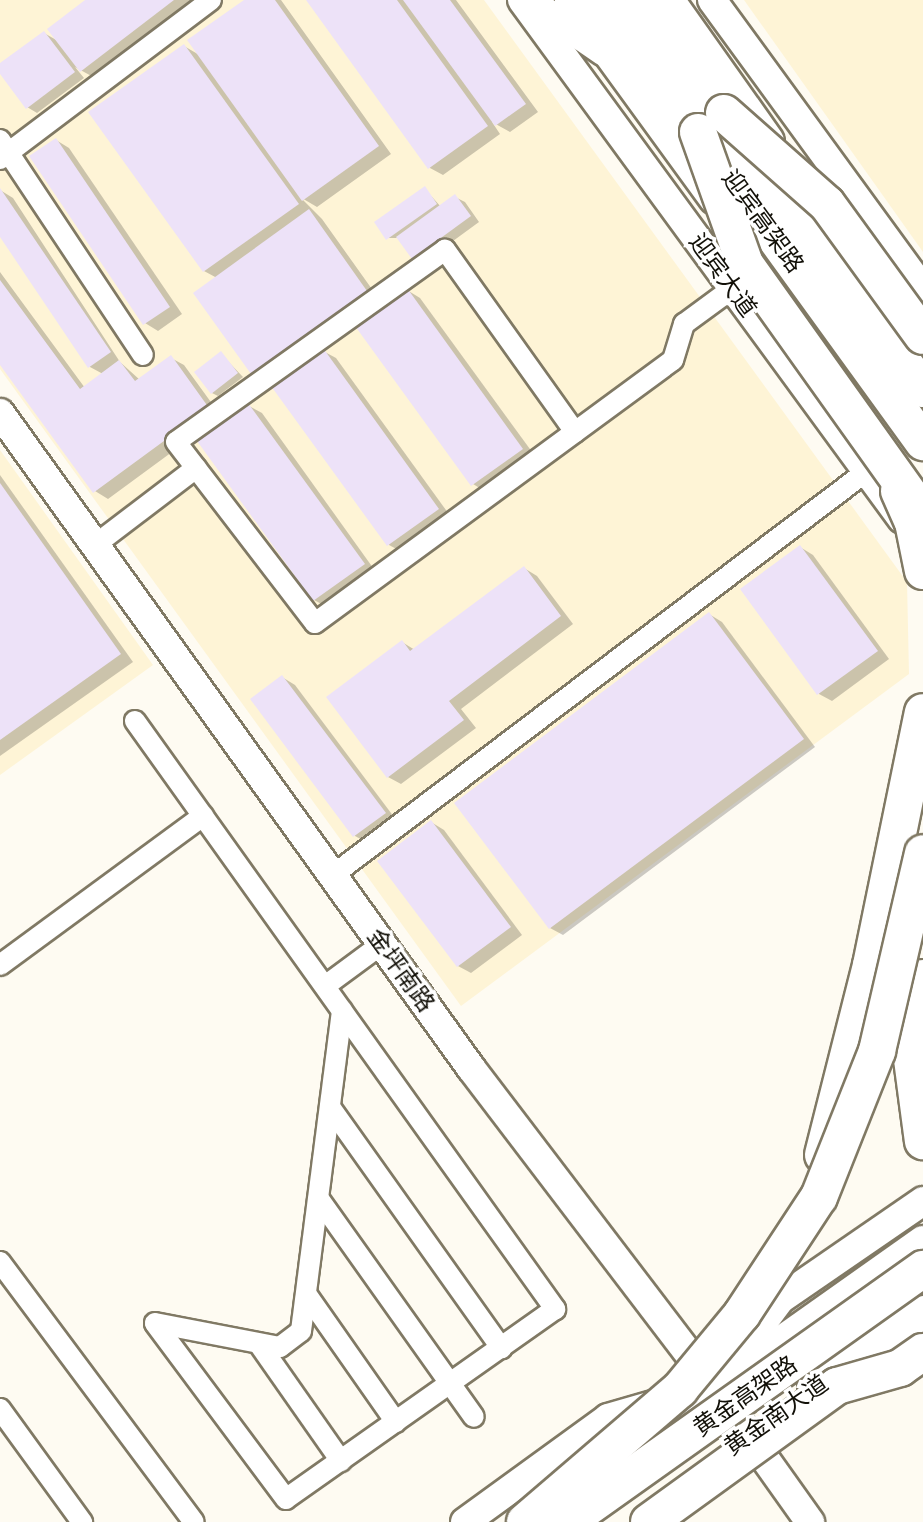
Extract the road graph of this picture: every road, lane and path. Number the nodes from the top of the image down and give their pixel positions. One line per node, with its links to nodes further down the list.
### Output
1 (211, 0): 11 (street)
2 (522, 0): 12 (street, 迎宾大道)
3 (529, 0): 9 (street)
4 (571, 0): 9 (main road, 迎宾大道)
5 (603, 0): 10 (highway, 迎宾高架路)
6 (643, 0): 10 (highway, 迎宾高架路)
7 (668, 0): 16 (main road)
8 (712, 0): 13 (street)
9 (617, 62): 23 (main road, 迎宾大道)
10 (711, 122): 14 (highway, bridge); 17 (highway, 迎宾高架路, bridge); 20 (highway, 迎宾高架路, bridge); 21 (highway, bridge)
11 (3, 151): 15 (street)
12 (733, 288): 19 (street); 21 (street, 迎宾大道)
13 (923, 289)
14 (923, 336)
15 (143, 355)
16 (923, 358)
17 (923, 389)
18 (0, 413): 25 (street, 金坪南路)
19 (575, 432): 22 (street); 22 (street)
20 (923, 442)
21 (875, 464): 24 (highway, bridge); 26 (street, 迎宾大道); 27 (highway, bridge); 32 (street)
22 (196, 468): 25 (street)
23 (923, 487)
24 (923, 514)
25 (95, 545): 32 (street, 金坪南路)
26 (923, 551)
27 (923, 571)
28 (923, 712): 43 (highway, bridge)
29 (135, 721): 30 (street)
30 (203, 816): 34 (street); 36 (street)
31 (923, 853): 43 (highway, bridge)
32 (333, 875): 33 (street, 金坪南路)
33 (382, 944): 36 (street); 53 (street, 金坪南路)
34 (0, 965)
35 (923, 978): 39 (highway)
36 (325, 986): 37 (street)
37 (342, 1011): 38 (street); 52 (street)
38 (330, 1107): 40 (street); 52 (street)
39 (923, 1141)
40 (319, 1199): 46 (street); 55 (street)
41 (923, 1201): 48 (street)
42 (923, 1242): 56 (main road)
43 (783, 1257): 66 (highway, bridge)
44 (0, 1262): 64 (street)
45 (923, 1269): 68 (highway, 黄金高架路, bridge)
46 (307, 1295): 51 (street); 60 (street)
47 (923, 1296): 69 (highway, 黄金高架路)
48 (782, 1297): 53 (street); 56 (street)
49 (923, 1312): 61 (main road, 黄金南大道)
50 (923, 1337): 61 (street)
51 (259, 1344): 62 (street); 62 (street)
52 (501, 1348): 55 (street)
53 (693, 1359): 56 (street, 金坪南路); 59 (street)
54 (915, 1360): 71 (highway, bridge)
55 (450, 1384): 58 (street); 60 (street)
56 (714, 1387): 59 (street); 61 (street, 金坪南路); 67 (main road)
57 (0, 1409): 63 (street)
58 (474, 1417)
59 (608, 1418): 65 (street)
60 (396, 1422): 62 (street)
61 (755, 1443): 70 (main road, 黄金南大道); 72 (street); 73 (street, 金坪南路)
62 (341, 1461)
63 (82, 1522)
64 (194, 1522)
65 (465, 1522)
66 (525, 1522)
67 (535, 1522)
68 (567, 1522)
69 (602, 1522)
70 (631, 1522)
71 (649, 1522)
72 (674, 1522)
73 (810, 1522)

